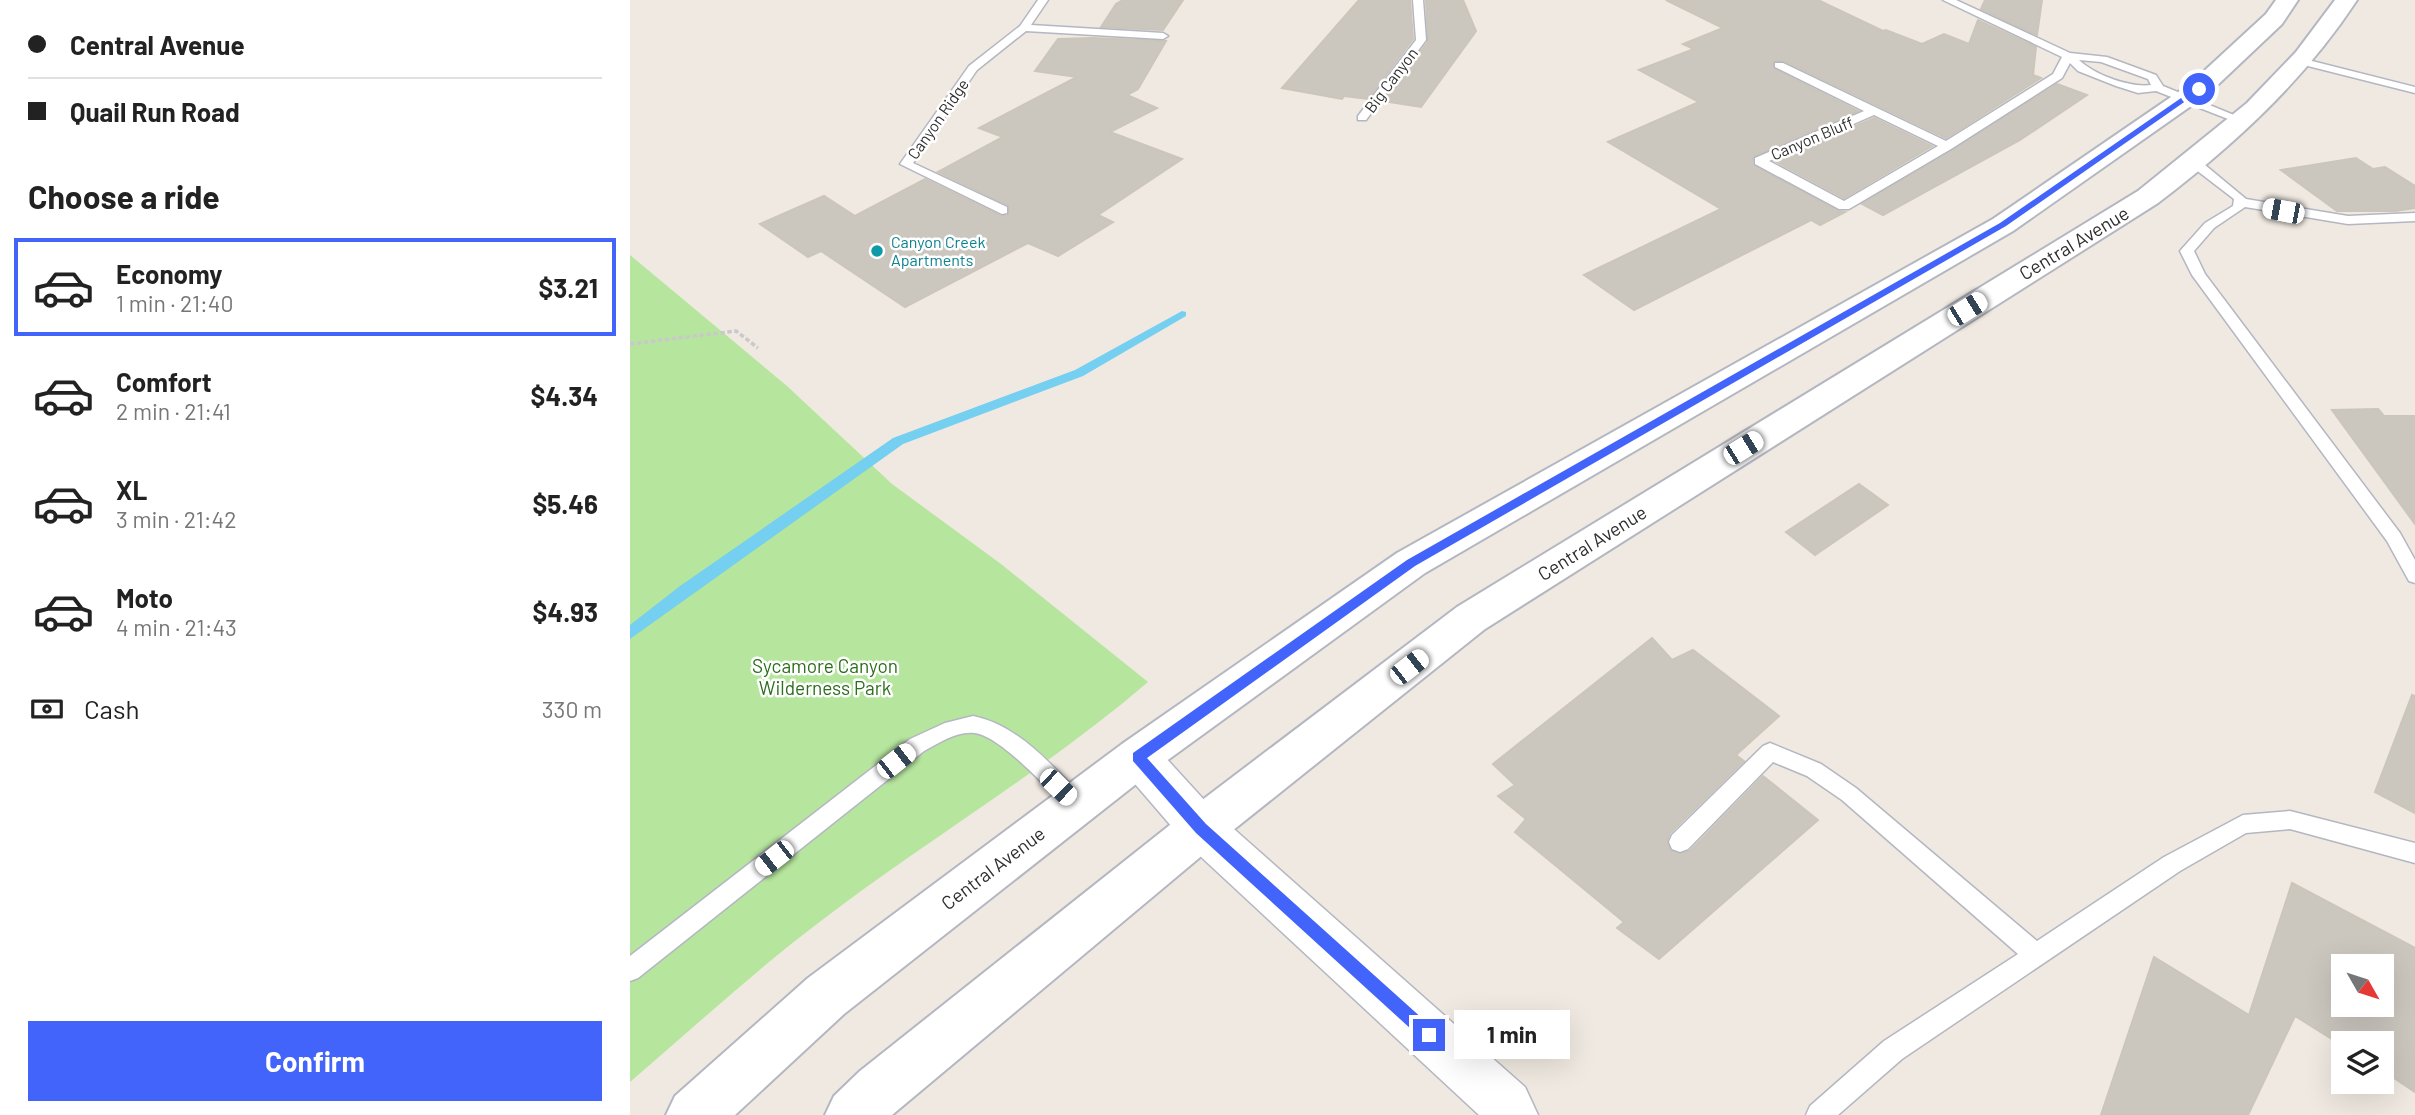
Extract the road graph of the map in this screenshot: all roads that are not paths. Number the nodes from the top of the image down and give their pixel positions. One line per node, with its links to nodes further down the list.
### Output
1 (1043, 0): 6 (lane, Canyon Ridge)
2 (1418, 0): 15 (lane, Big Canyon)
3 (1948, 0): 8 (lane)
4 (2287, 0): 13 (main road, Central Avenue)
5 (2346, 0): 9 (main road, Central Avenue)
6 (1024, 28): 7 (lane); 20 (lane, Canyon Ridge)
7 (1163, 36)
8 (2068, 56): 11 (lane); 11 (lane); 17 (lane, Canyon Bluff)
9 (2300, 61): 12 (lane); 16 (main road, Central Avenue)
10 (1779, 65): 14 (lane)
11 (2157, 88): 13 (lane)
12 (2415, 90)
13 (2186, 99): 16 (lane); 22 (main road, Central Avenue)
14 (1873, 111): 17 (lane, Canyon Bluff); 17 (lane, Canyon Bluff)
15 (1362, 118)
16 (2245, 122): 18 (main road, Central Avenue)
17 (1947, 146)
18 (2195, 163): 19 (lane); 23 (main road, Central Avenue)
19 (2240, 202): 21 (lane); 24 (lane)
20 (1002, 209)
21 (2415, 217)
22 (1827, 326): 23 (main road); 25 (main road, Central Avenue)
23 (1881, 363): 27 (main road, Central Avenue)
24 (2415, 576)
25 (1138, 757): 26 (main road, Central Avenue); 27 (street)
26 (1077, 805): 31 (lane); 32 (main road, Central Avenue)
27 (1201, 828): 33 (main road, Central Avenue); 34 (street)
28 (1679, 842): 30 (lane)
29 (2415, 853): 30 (lane)
30 (2036, 955): 35 (lane)
31 (630, 970)
32 (694, 1115)
33 (853, 1115)
34 (1512, 1115)
35 (1819, 1115)

